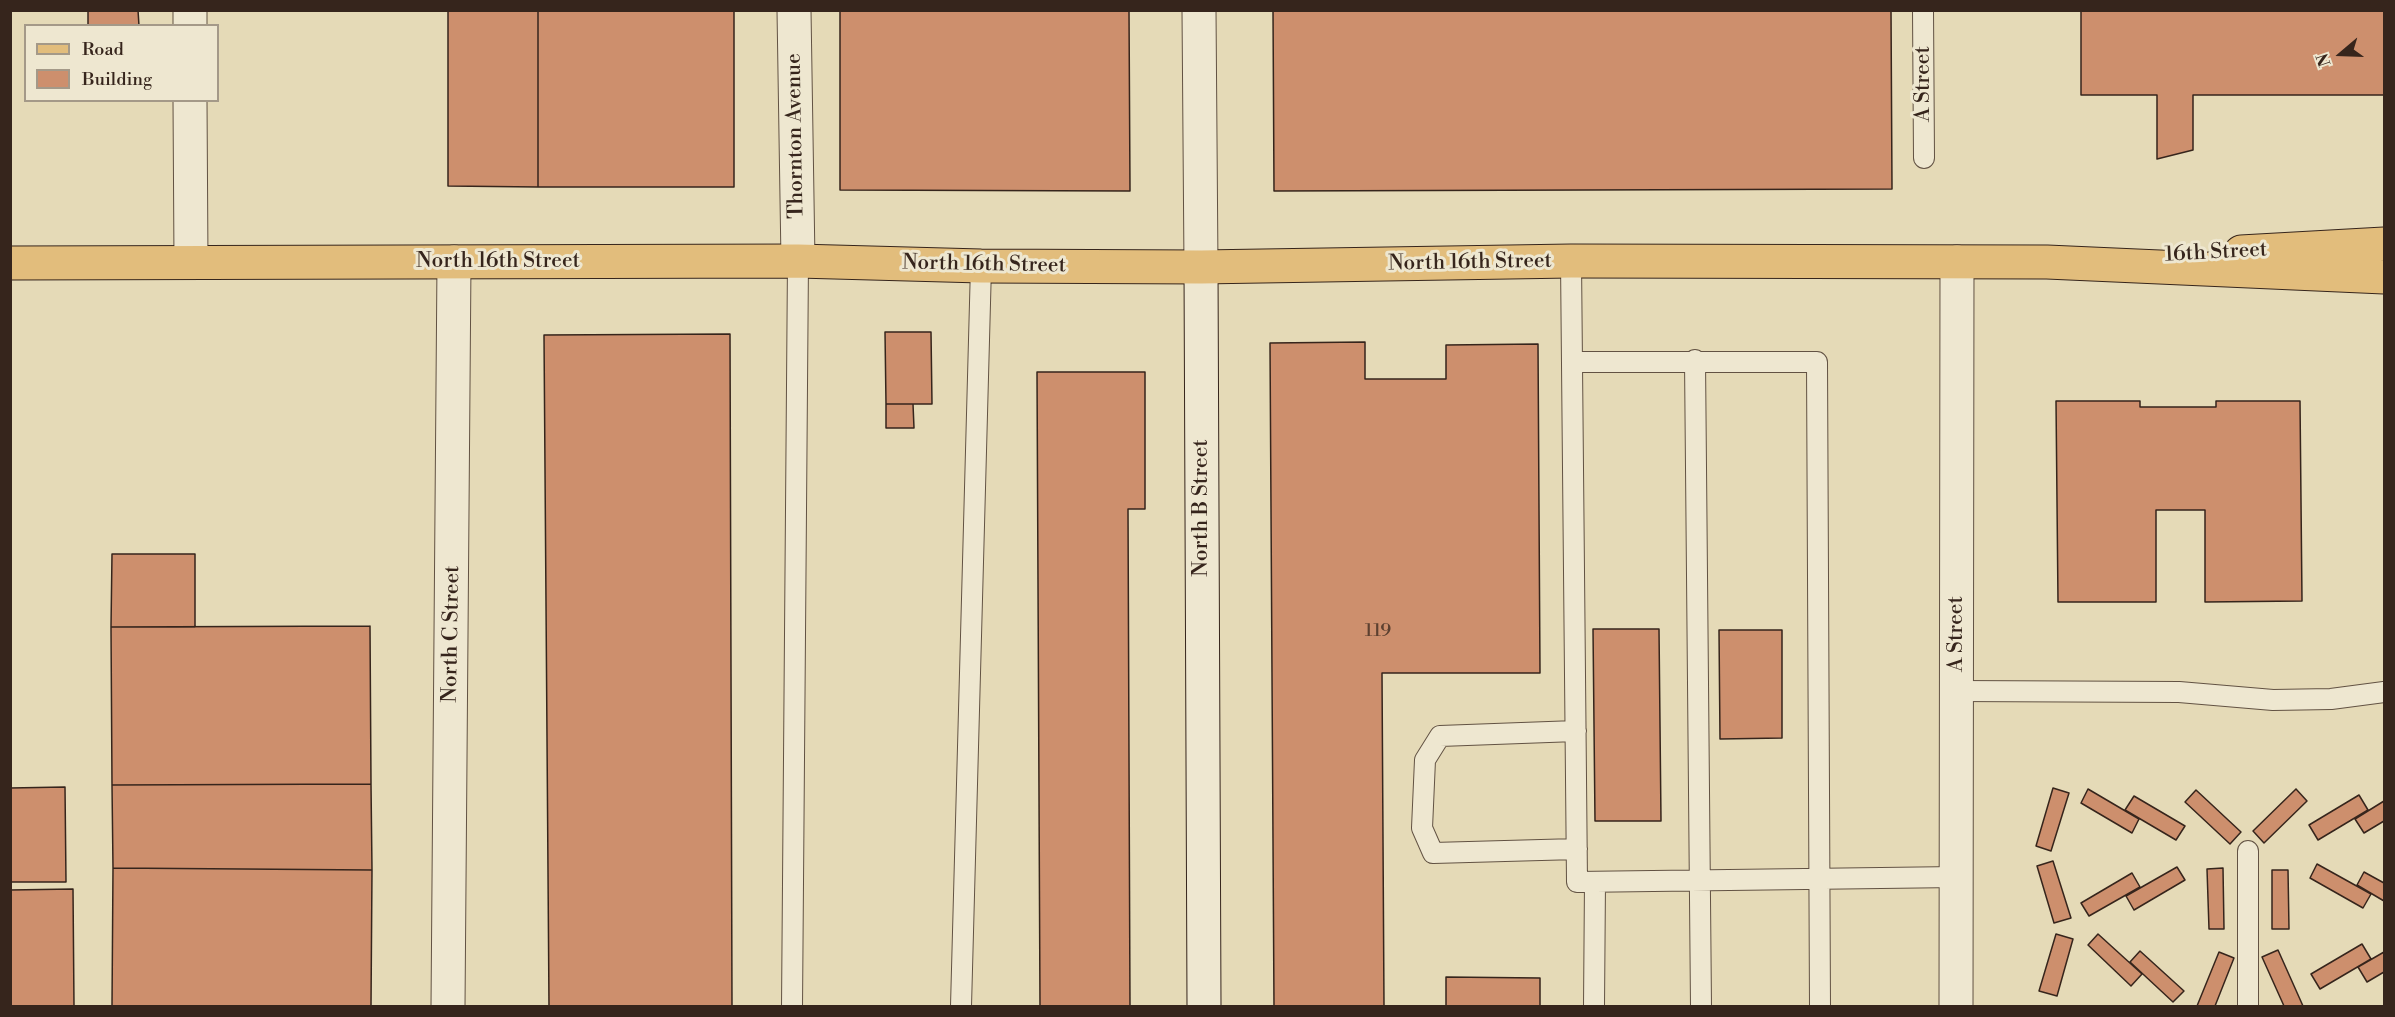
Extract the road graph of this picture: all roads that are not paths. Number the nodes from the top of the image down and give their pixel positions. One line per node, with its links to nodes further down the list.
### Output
1 (794, 10): 7 (street, Thornton Avenue)
2 (1199, 10): 15 (street, North B Street)
3 (1923, 10): 5 (lane, A Street)
4 (190, 102): 9 (street)
5 (1924, 158)
6 (2385, 244): 12 (main road, 16th Street)
7 (798, 261): 10 (main road, North 16th Street); 14 (main road, North 16th Street); 29 (lane)
8 (1571, 261): 11 (main road, North 16th Street); 15 (main road, North 16th Street); 18 (lane)
9 (191, 262): 10 (main road, North 16th Street); 13 (main road, North 16th Street)
10 (454, 262): 28 (street, North C Street)
11 (1957, 262): 12 (main road, 16th Street); 19 (street, A Street)
12 (2047, 262): 16 (main road, 16th Street)
13 (10, 263)
14 (981, 266): 15 (main road, North 16th Street); 30 (lane)
15 (1201, 267): 31 (street, North B Street)
16 (2385, 277)
17 (1695, 360): 18 (lane); 25 (lane); 26 (lane)
18 (1572, 362): 21 (lane)
19 (1957, 691): 20 (lane); 24 (street, A Street)
20 (2385, 692)
21 (1576, 731): 22 (lane); 22 (lane)
22 (1577, 849): 27 (lane)
23 (2248, 851): 36 (lane)
24 (1957, 877): 25 (lane); 35 (street, A Street)
25 (1821, 880): 26 (lane); 34 (lane)
26 (1700, 881): 27 (lane); 33 (lane)
27 (1595, 882): 32 (lane)
28 (448, 1006)
29 (792, 1006)
30 (961, 1006)
31 (1204, 1006)
32 (1594, 1006)
33 (1701, 1006)
34 (1820, 1006)
35 (1956, 1006)
36 (2248, 1006)

